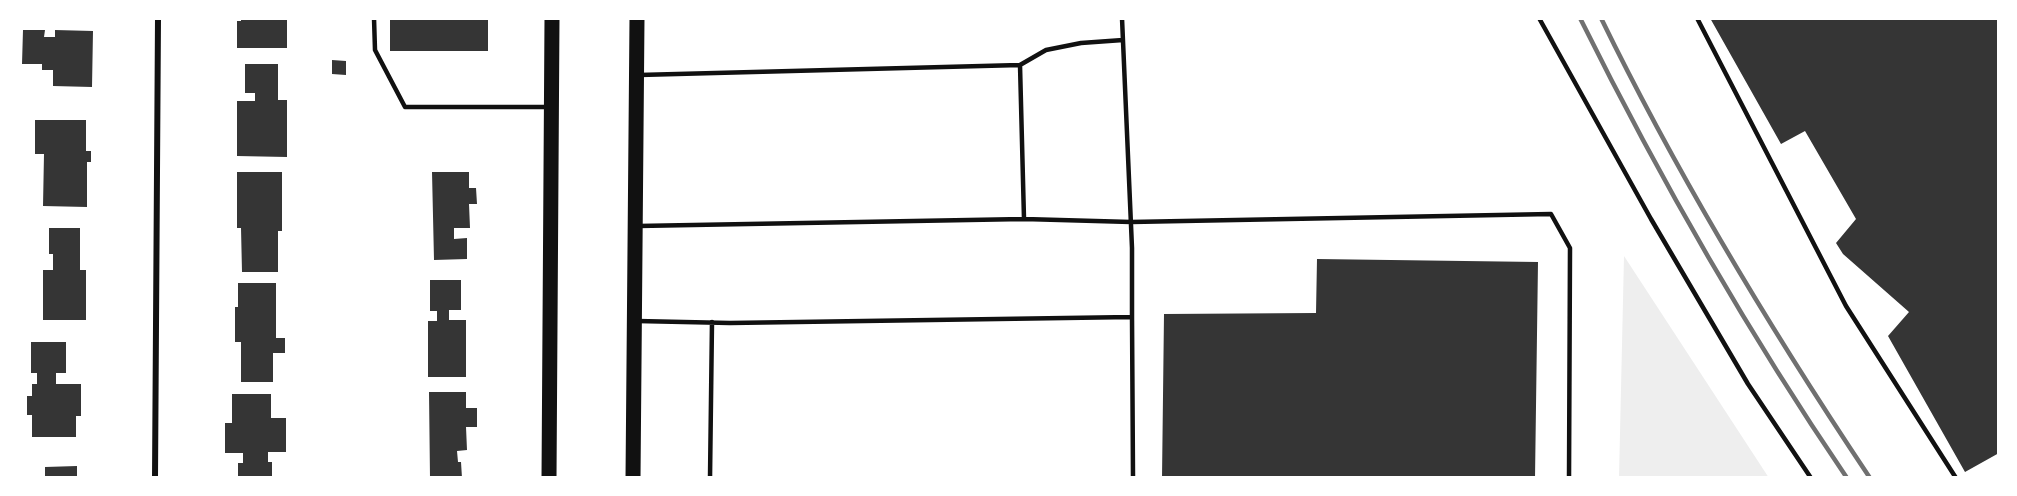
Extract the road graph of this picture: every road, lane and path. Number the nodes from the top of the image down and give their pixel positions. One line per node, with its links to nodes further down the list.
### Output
1 (158, 18): 18 (street)
2 (374, 18): 11 (lane)
3 (552, 18): 11 (main road)
4 (637, 18): 10 (main road)
5 (1122, 18): 8 (lane)
6 (1539, 18): 24 (lane)
7 (1697, 18): 25 (lane)
8 (1123, 40): 9 (lane); 13 (lane)
9 (1020, 65): 10 (lane); 12 (lane)
10 (637, 75): 14 (main road)
11 (552, 107): 19 (main road)
12 (1024, 219): 13 (lane); 14 (lane)
13 (1131, 222): 15 (lane); 23 (lane)
14 (635, 226): 16 (main road)
15 (1132, 317): 17 (lane); 22 (lane)
16 (634, 321): 17 (lane); 20 (main road)
17 (712, 322): 21 (lane)
18 (155, 478)
19 (549, 478)
20 (633, 478)
21 (710, 478)
22 (1133, 478)
23 (1569, 478)
24 (1811, 478)
25 (1956, 478)

